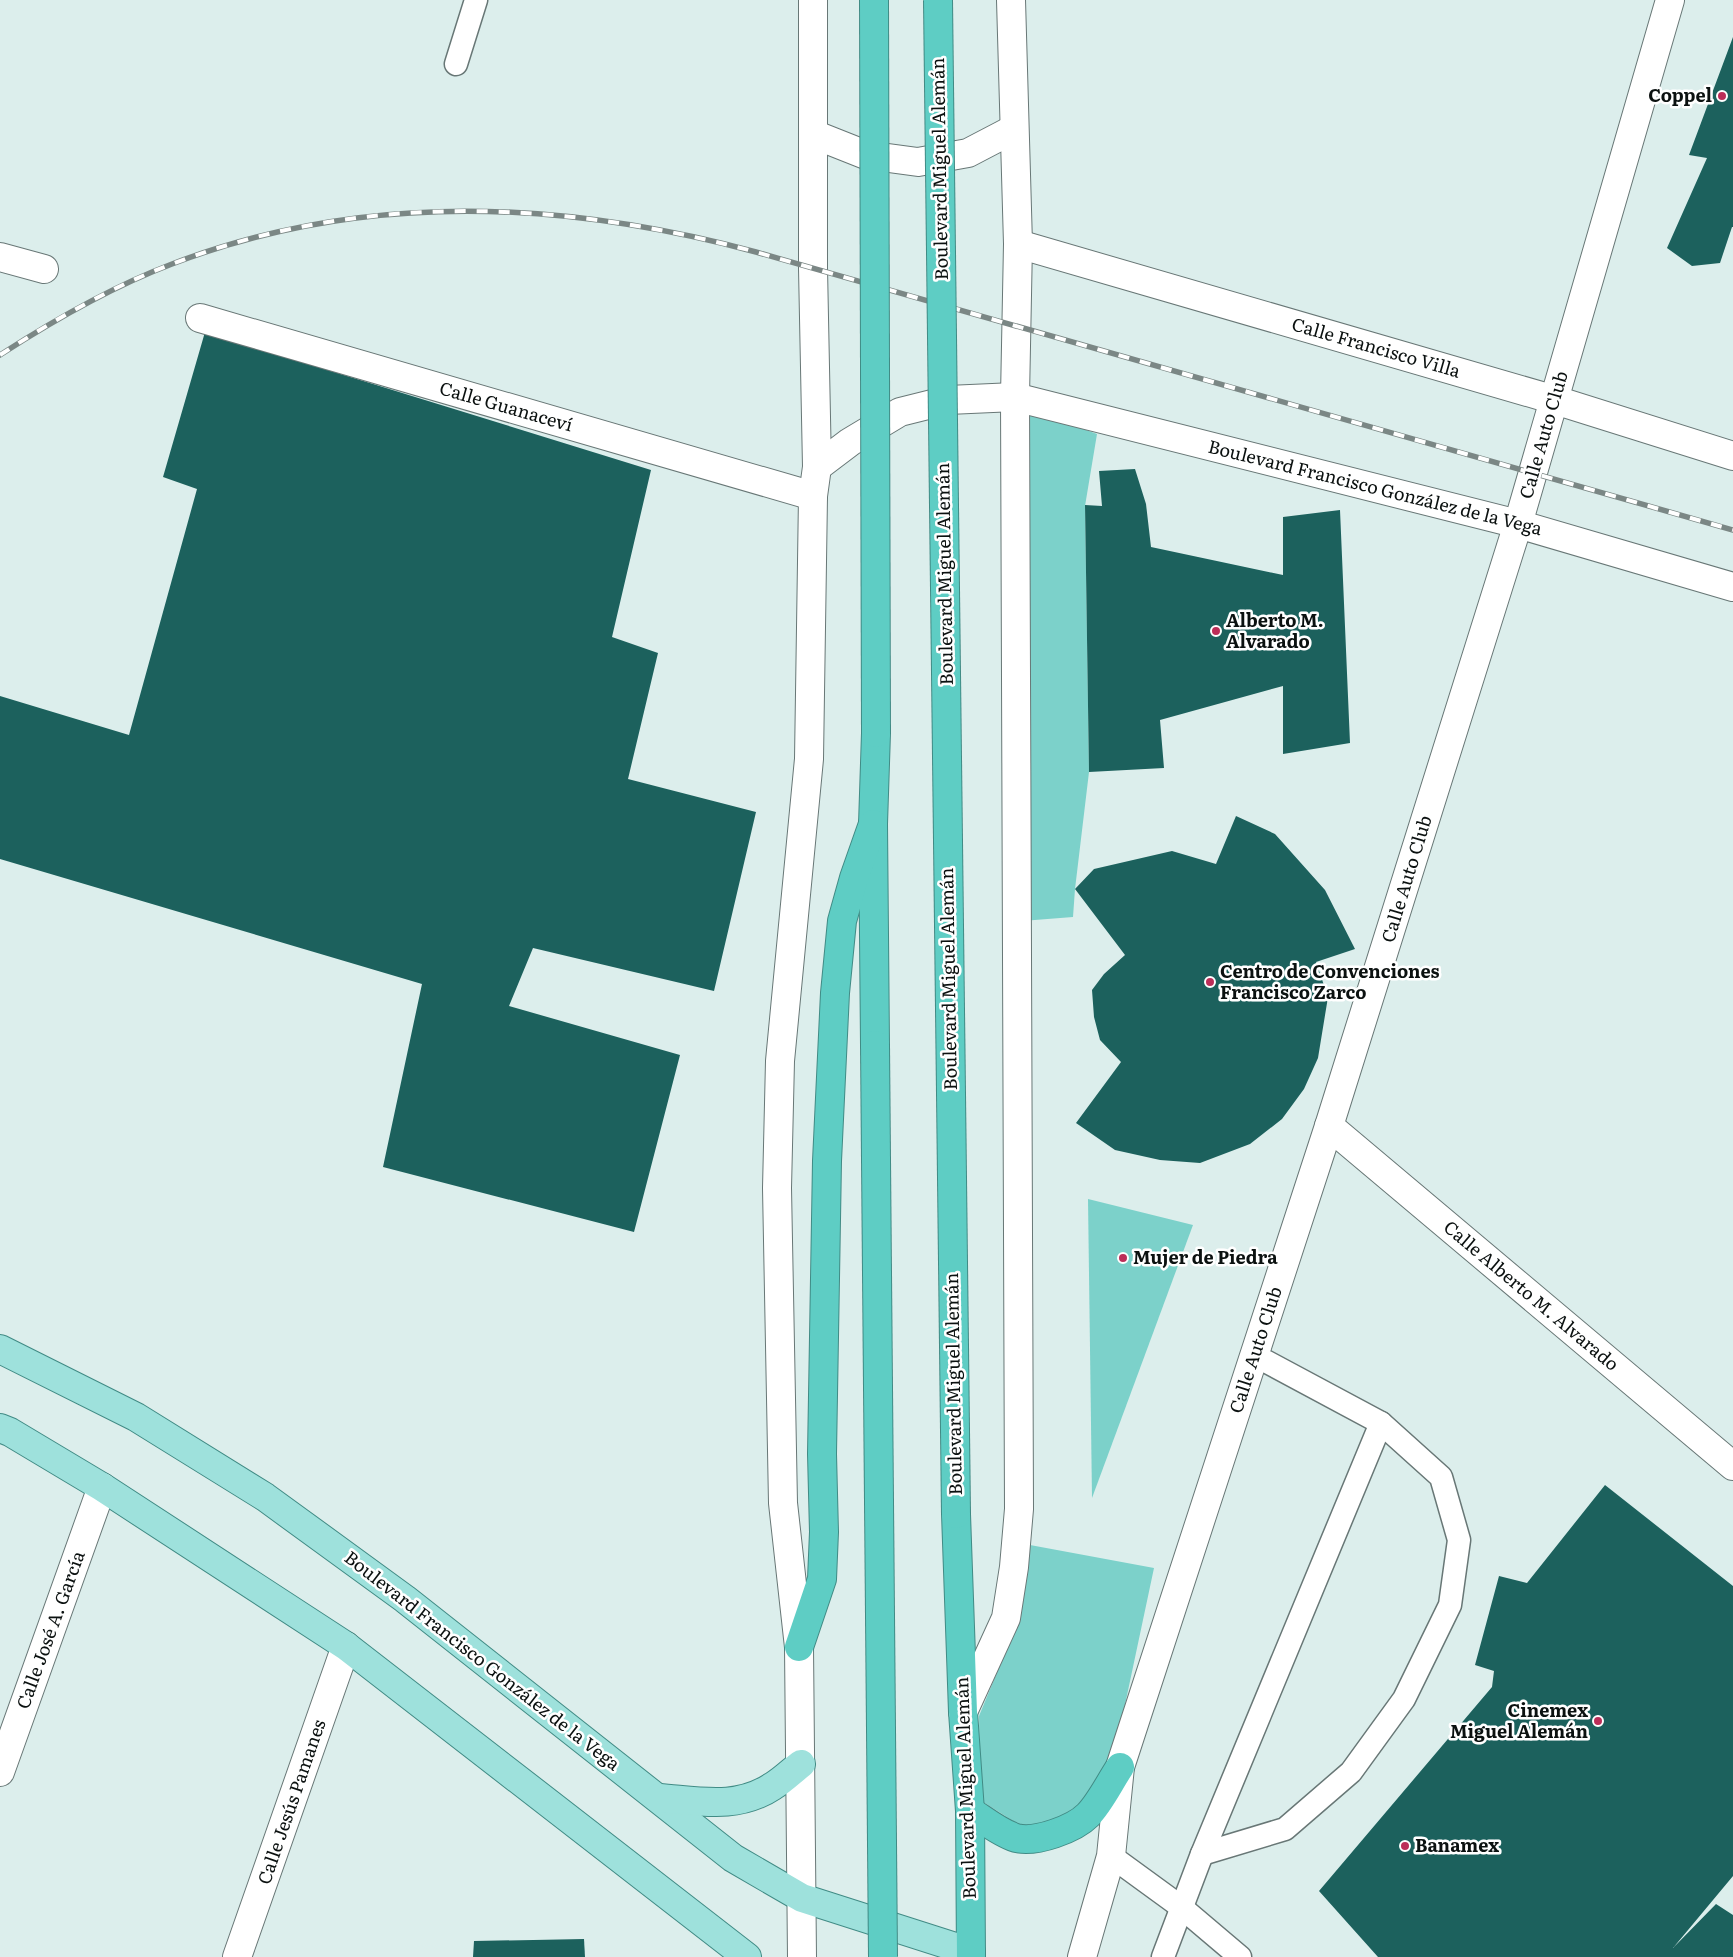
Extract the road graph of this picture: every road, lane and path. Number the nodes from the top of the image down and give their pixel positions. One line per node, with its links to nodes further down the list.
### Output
1 (476, 0): 7 (lane)
2 (813, 0): 9 (street)
3 (874, 0): 21 (highway, bridge)
4 (938, 0): 31 (highway, Boulevard Miguel Alemán, bridge)
5 (1011, 0): 8 (street)
6 (1670, 0): 15 (street, Calle Auto Club)
7 (456, 64)
8 (1014, 129): 9 (street); 10 (street)
9 (813, 134): 17 (street)
10 (1018, 244): 14 (street); 15 (street, Calle Francisco Villa)
11 (0, 257): 12 (street)
12 (44, 270)
13 (200, 318): 18 (street, Calle Guanaceví)
14 (1015, 397): 17 (street, Boulevard Francisco González de la Vega); 19 (street, Boulevard Francisco González de la Vega); 31 (street)
15 (1555, 400): 16 (street, Calle Francisco Villa); 19 (street, Calle Auto Club)
16 (1733, 456)
17 (817, 466): 18 (street)
18 (813, 496): 30 (street)
19 (1518, 524): 20 (street, Boulevard Francisco González de la Vega); 22 (street, Calle Auto Club)
20 (1733, 587)
21 (873, 824): 30 (highway); 45 (highway, bridge)
22 (1328, 1126): 24 (street, Calle Auto Club); 27 (street, Calle Alberto M. Alvarado)
23 (0, 1349): 35 (main road, Boulevard Francisco González de la Vega)
24 (1254, 1355): 25 (lane); 33 (street, Calle Auto Club)
25 (1381, 1423): 37 (lane); 37 (lane)
26 (0, 1428): 28 (main road)
27 (1733, 1466)
28 (102, 1487): 29 (main road); 34 (street, Calle José A. García)
29 (346, 1646): 42 (street, Calle Jesús Pamanes); 43 (main road)
30 (800, 1647): 32 (street)
31 (963, 1712): 36 (highway, Boulevard Miguel Alemán)
32 (801, 1764): 35 (main road); 39 (street)
33 (1120, 1767): 36 (highway); 38 (street, Calle Auto Club)
34 (0, 1772)
35 (660, 1798): 39 (main road, Boulevard Francisco González de la Vega)
36 (970, 1811): 41 (highway, Boulevard Miguel Alemán)
37 (1202, 1854): 40 (lane)
38 (1111, 1856): 40 (lane); 46 (street, Calle Auto Club)
39 (802, 1898): 41 (main road, Boulevard Francisco González de la Vega); 44 (street)
40 (1180, 1907): 47 (lane); 48 (lane)
41 (974, 1955)
42 (237, 1957)
43 (746, 1957)
44 (802, 1957)
45 (883, 1957)
46 (1082, 1957)
47 (1163, 1957)
48 (1240, 1957)

